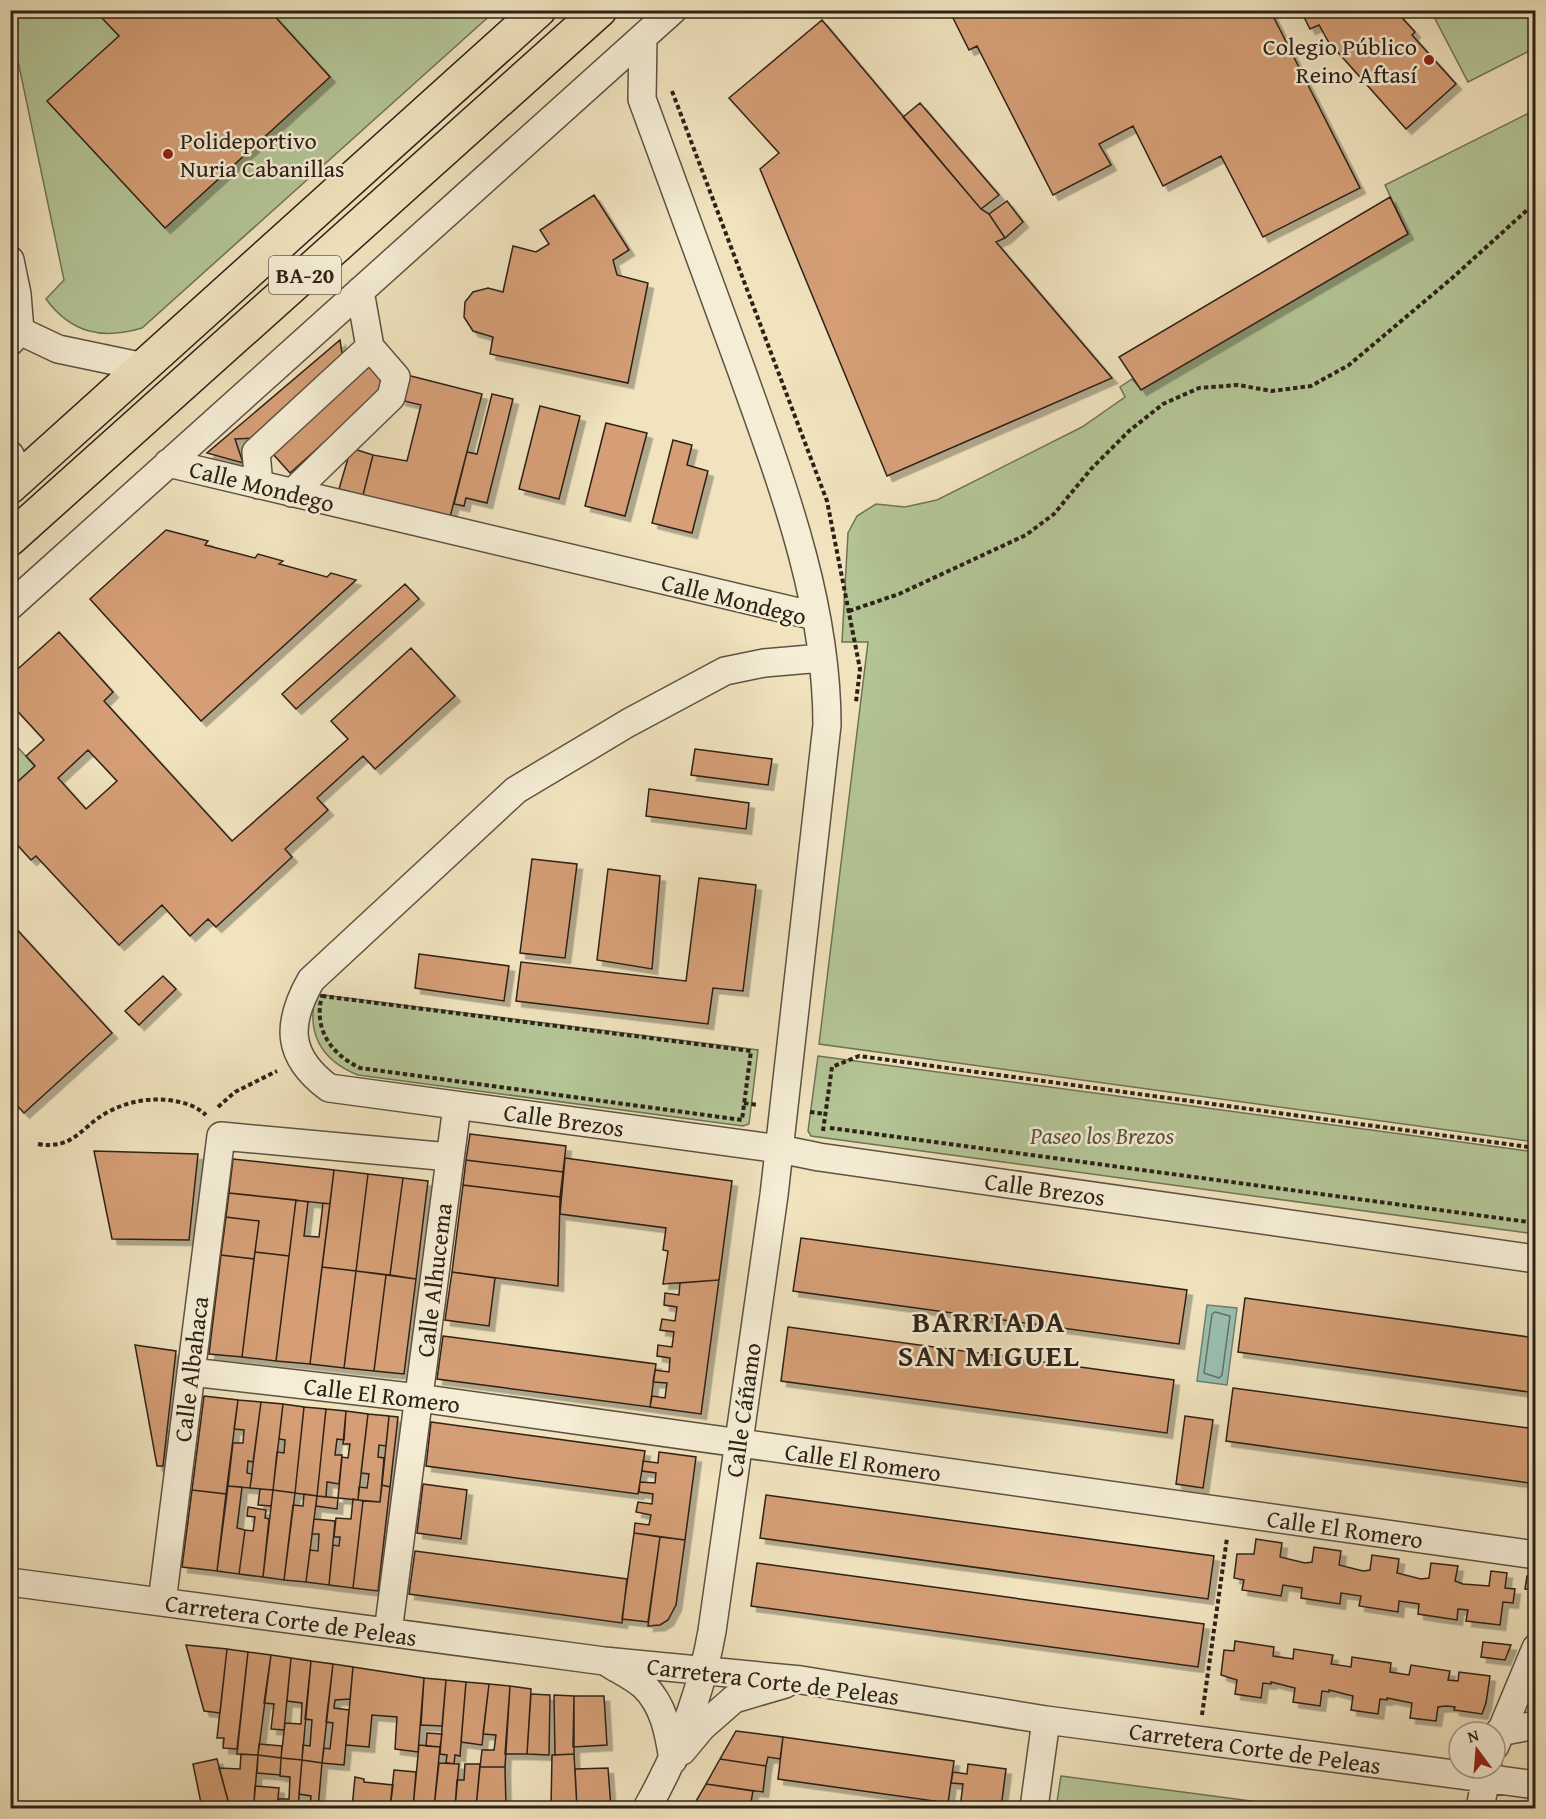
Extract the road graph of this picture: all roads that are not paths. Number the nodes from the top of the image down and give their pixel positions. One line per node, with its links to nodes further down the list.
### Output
1 (539, 10): 11 (highway, BA-20)
2 (600, 10): 16 (highway, BA-20)
3 (673, 10): 4 (street)
4 (643, 37): 5 (street); 6 (street)
5 (592, 83): 6 (street); 8 (street)
6 (642, 99): 18 (street)
7 (10, 260): 9 (street)
8 (360, 291): 10 (street); 12 (street)
9 (15, 336): 11 (street)
10 (370, 347): 14 (street); 15 (street)
11 (144, 367): 13 (highway, BA-20)
12 (168, 463): 14 (street, Calle Mondego); 17 (street)
13 (14, 473)
14 (259, 485): 15 (street, Calle Mondego)
15 (292, 493): 18 (street, Calle Mondego)
16 (10, 539)
17 (10, 606)
18 (815, 616): 19 (street, Calle Mondego)
19 (822, 658): 20 (street, Calle Brezos); 21 (street, Calle Mondego)
20 (457, 1106): 21 (street, Calle Brezos); 22 (street, Calle Alhucema)
21 (780, 1149): 23 (street, Calle Brezos); 26 (street, Calle Cáñamo)
22 (450, 1157): 24 (street, Calle Albahaca); 25 (street, Calle Alhucema)
23 (1536, 1259)
24 (190, 1372): 25 (street, Calle El Romero); 29 (street, Calle Albahaca)
25 (419, 1398): 26 (street, Calle El Romero); 30 (street, Calle Alhucema)
26 (737, 1444): 27 (street, Calle El Romero); 33 (street, Calle Cáñamo)
27 (1536, 1555)
28 (10, 1582): 29 (street, Carretera Corte de Peleas)
29 (162, 1602): 30 (street, Carretera Corte de Peleas)
30 (388, 1632): 32 (street, Carretera Corte de Peleas)
31 (1536, 1648): 36 (street)
32 (604, 1661): 33 (street, Carretera Corte de Peleas); 40 (street)
33 (714, 1671): 34 (street, Carretera Corte de Peleas); 38 (street); 40 (street)
34 (801, 1680): 35 (street, Carretera Corte de Peleas); 38 (street)
35 (1046, 1720): 41 (street, Carretera Corte de Peleas); 46 (street)
36 (1505, 1720)
37 (1536, 1725): 39 (street)
38 (702, 1728): 40 (street)
39 (1507, 1735)
40 (674, 1761): 45 (street)
41 (1447, 1769)
42 (1507, 1778): 44 (street, Carretera Corte de Peleas)
43 (1485, 1780): 47 (street)
44 (1536, 1785)
45 (647, 1809)
46 (1034, 1809)
47 (1480, 1809)

